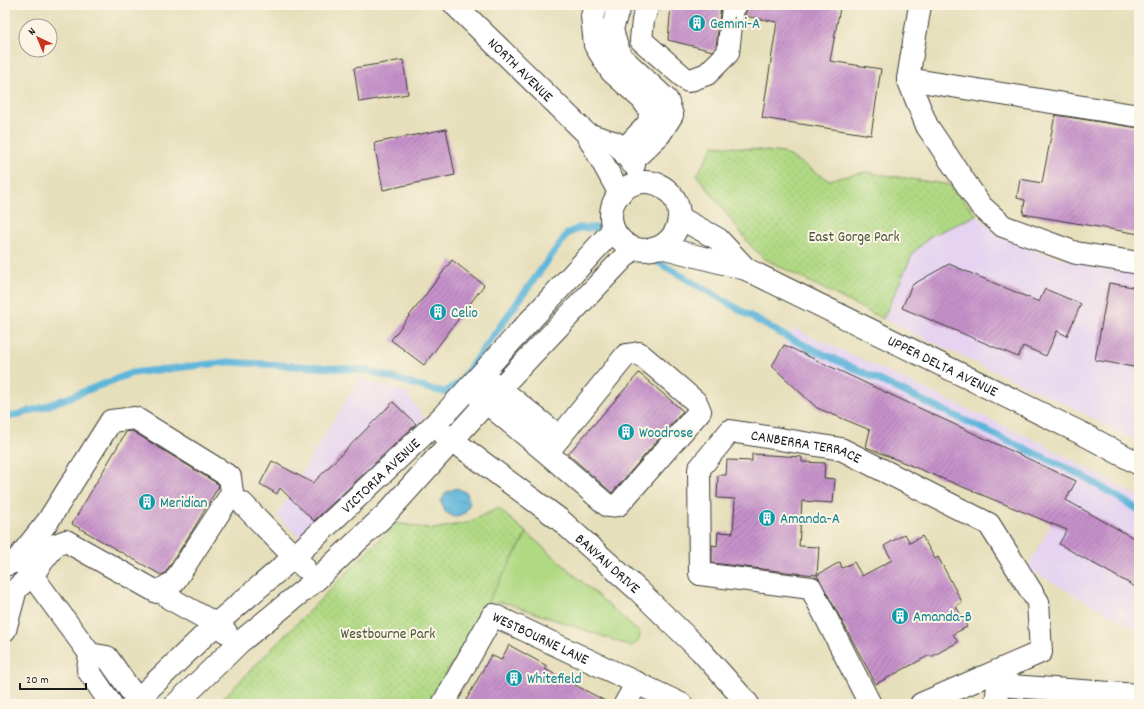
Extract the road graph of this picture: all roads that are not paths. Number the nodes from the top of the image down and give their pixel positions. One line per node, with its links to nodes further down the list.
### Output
1 (455, 5): 10 (street, NORTH AVENUE)
2 (597, 5): 8 (street)
3 (621, 5): 8 (street)
4 (648, 5): 5 (street)
5 (736, 5)
6 (920, 5): 7 (street)
7 (908, 79): 9 (street); 18 (street)
8 (651, 97): 11 (street); 11 (street)
9 (1139, 116)
10 (587, 134): 11 (street); 13 (street)
11 (626, 156): 12 (street)
12 (647, 182): 13 (street); 14 (street)
13 (620, 194): 15 (street)
14 (680, 218): 16 (street); 19 (street, UPPER DELTA AVENUE)
15 (613, 230): 17 (street); 20 (street, VICTORIA AVENUE)
16 (661, 247): 17 (street); 19 (street, UPPER DELTA AVENUE)
17 (633, 248): 21 (street, VICTORIA AVENUE)
18 (1139, 263)
19 (746, 269): 27 (street, UPPER DELTA AVENUE)
20 (536, 313): 21 (street); 22 (street, VICTORIA AVENUE)
21 (555, 331): 23 (street, VICTORIA AVENUE)
22 (475, 381): 23 (street); 24 (street, VICTORIA AVENUE)
23 (493, 396): 25 (street, VICTORIA AVENUE); 26 (street)
24 (433, 426): 25 (street, BANYAN DRIVE); 28 (street, VICTORIA AVENUE)
25 (452, 440): 30 (street, VICTORIA AVENUE); 48 (street, BANYAN DRIVE)
26 (553, 445): 26 (street)
27 (1139, 464)
28 (364, 491): 30 (street); 31 (street, VICTORIA AVENUE)
29 (242, 503): 31 (street)
30 (386, 514): 34 (street, VICTORIA AVENUE)
31 (294, 557): 34 (street); 36 (street, VICTORIA AVENUE)
32 (12, 561): 33 (street); 33 (street)
33 (32, 575): 37 (street); 39 (street)
34 (316, 580): 38 (street, VICTORIA AVENUE)
35 (169, 598): 36 (street)
36 (216, 624): 38 (street); 42 (street, VICTORIA AVENUE)
37 (5, 630)
38 (240, 642): 44 (street, VICTORIA AVENUE)
39 (90, 654): 42 (street); 43 (street)
40 (637, 683): 45 (street, WESTBOURNE LANE); 46 (street); 47 (street, WESTBOURNE LANE)
41 (1139, 695): 51 (street)
42 (136, 703)
43 (111, 704)
44 (176, 704)
45 (443, 704)
46 (625, 704)
47 (680, 704)
48 (748, 704)
49 (870, 704): 50 (street, CANBERRA TERRACE)
50 (920, 704)
51 (996, 704)

